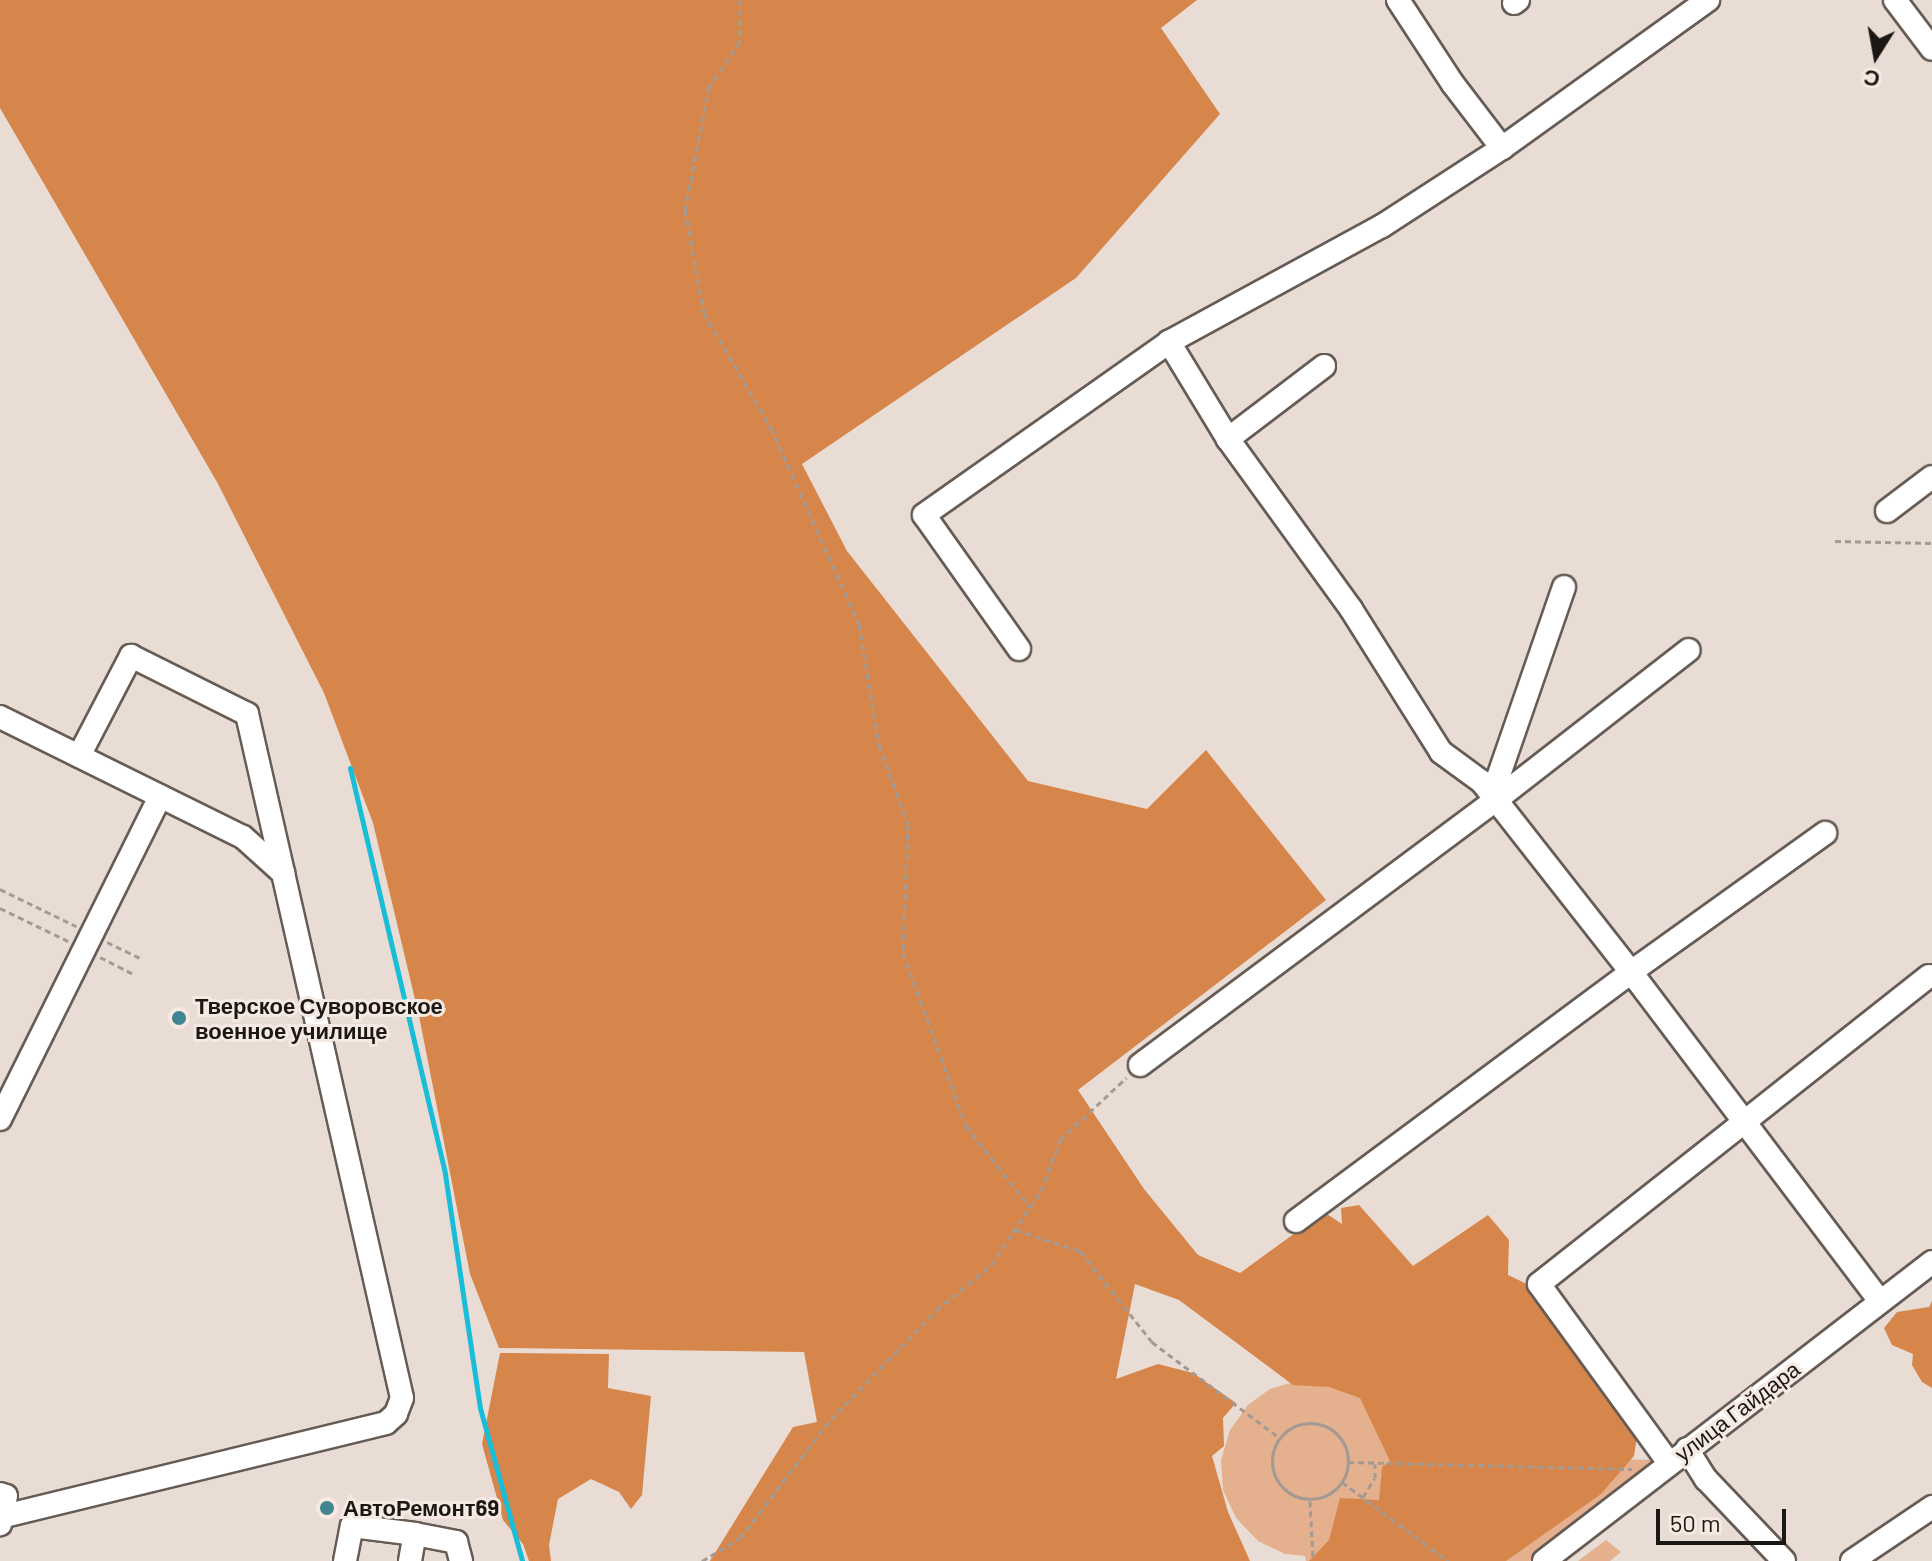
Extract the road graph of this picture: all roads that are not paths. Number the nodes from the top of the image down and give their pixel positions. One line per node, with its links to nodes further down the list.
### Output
1 (1398, 0): 5 (street)
2 (1708, 0): 5 (street)
3 (1895, 0): 4 (street)
4 (1932, 49)
5 (1502, 148): 6 (street)
6 (1169, 342): 8 (street); 12 (street)
7 (1324, 366): 8 (street)
8 (1228, 439): 17 (street)
9 (1932, 477): 10 (street)
10 (1887, 511)
11 (1564, 587): 17 (street)
12 (1019, 649)
13 (1689, 650): 17 (street)
14 (0, 717): 15 (street)
15 (79, 756): 16 (street); 19 (street)
16 (160, 796): 19 (street); 23 (street)
17 (1494, 797): 20 (street); 22 (street)
18 (1825, 833): 20 (street)
19 (283, 873): 31 (street)
20 (1631, 972): 24 (street); 25 (street)
21 (1929, 976): 24 (street)
22 (1140, 1065)
23 (0, 1119)
24 (1745, 1122): 27 (street); 28 (street)
25 (1296, 1221)
26 (1932, 1262): 27 (street, улица Гайдара)
27 (1880, 1301): 28 (street, улица Гайдара)
28 (1672, 1461): 36 (street, улица Гайдара); 37 (street)
29 (0, 1494): 31 (street)
30 (1932, 1507): 38 (street)
31 (1, 1520)
32 (415, 1534): 33 (street); 34 (street); 35 (street)
33 (345, 1561)
34 (410, 1561)
35 (461, 1561)
36 (1544, 1561)
37 (1784, 1561)
38 (1852, 1561)

